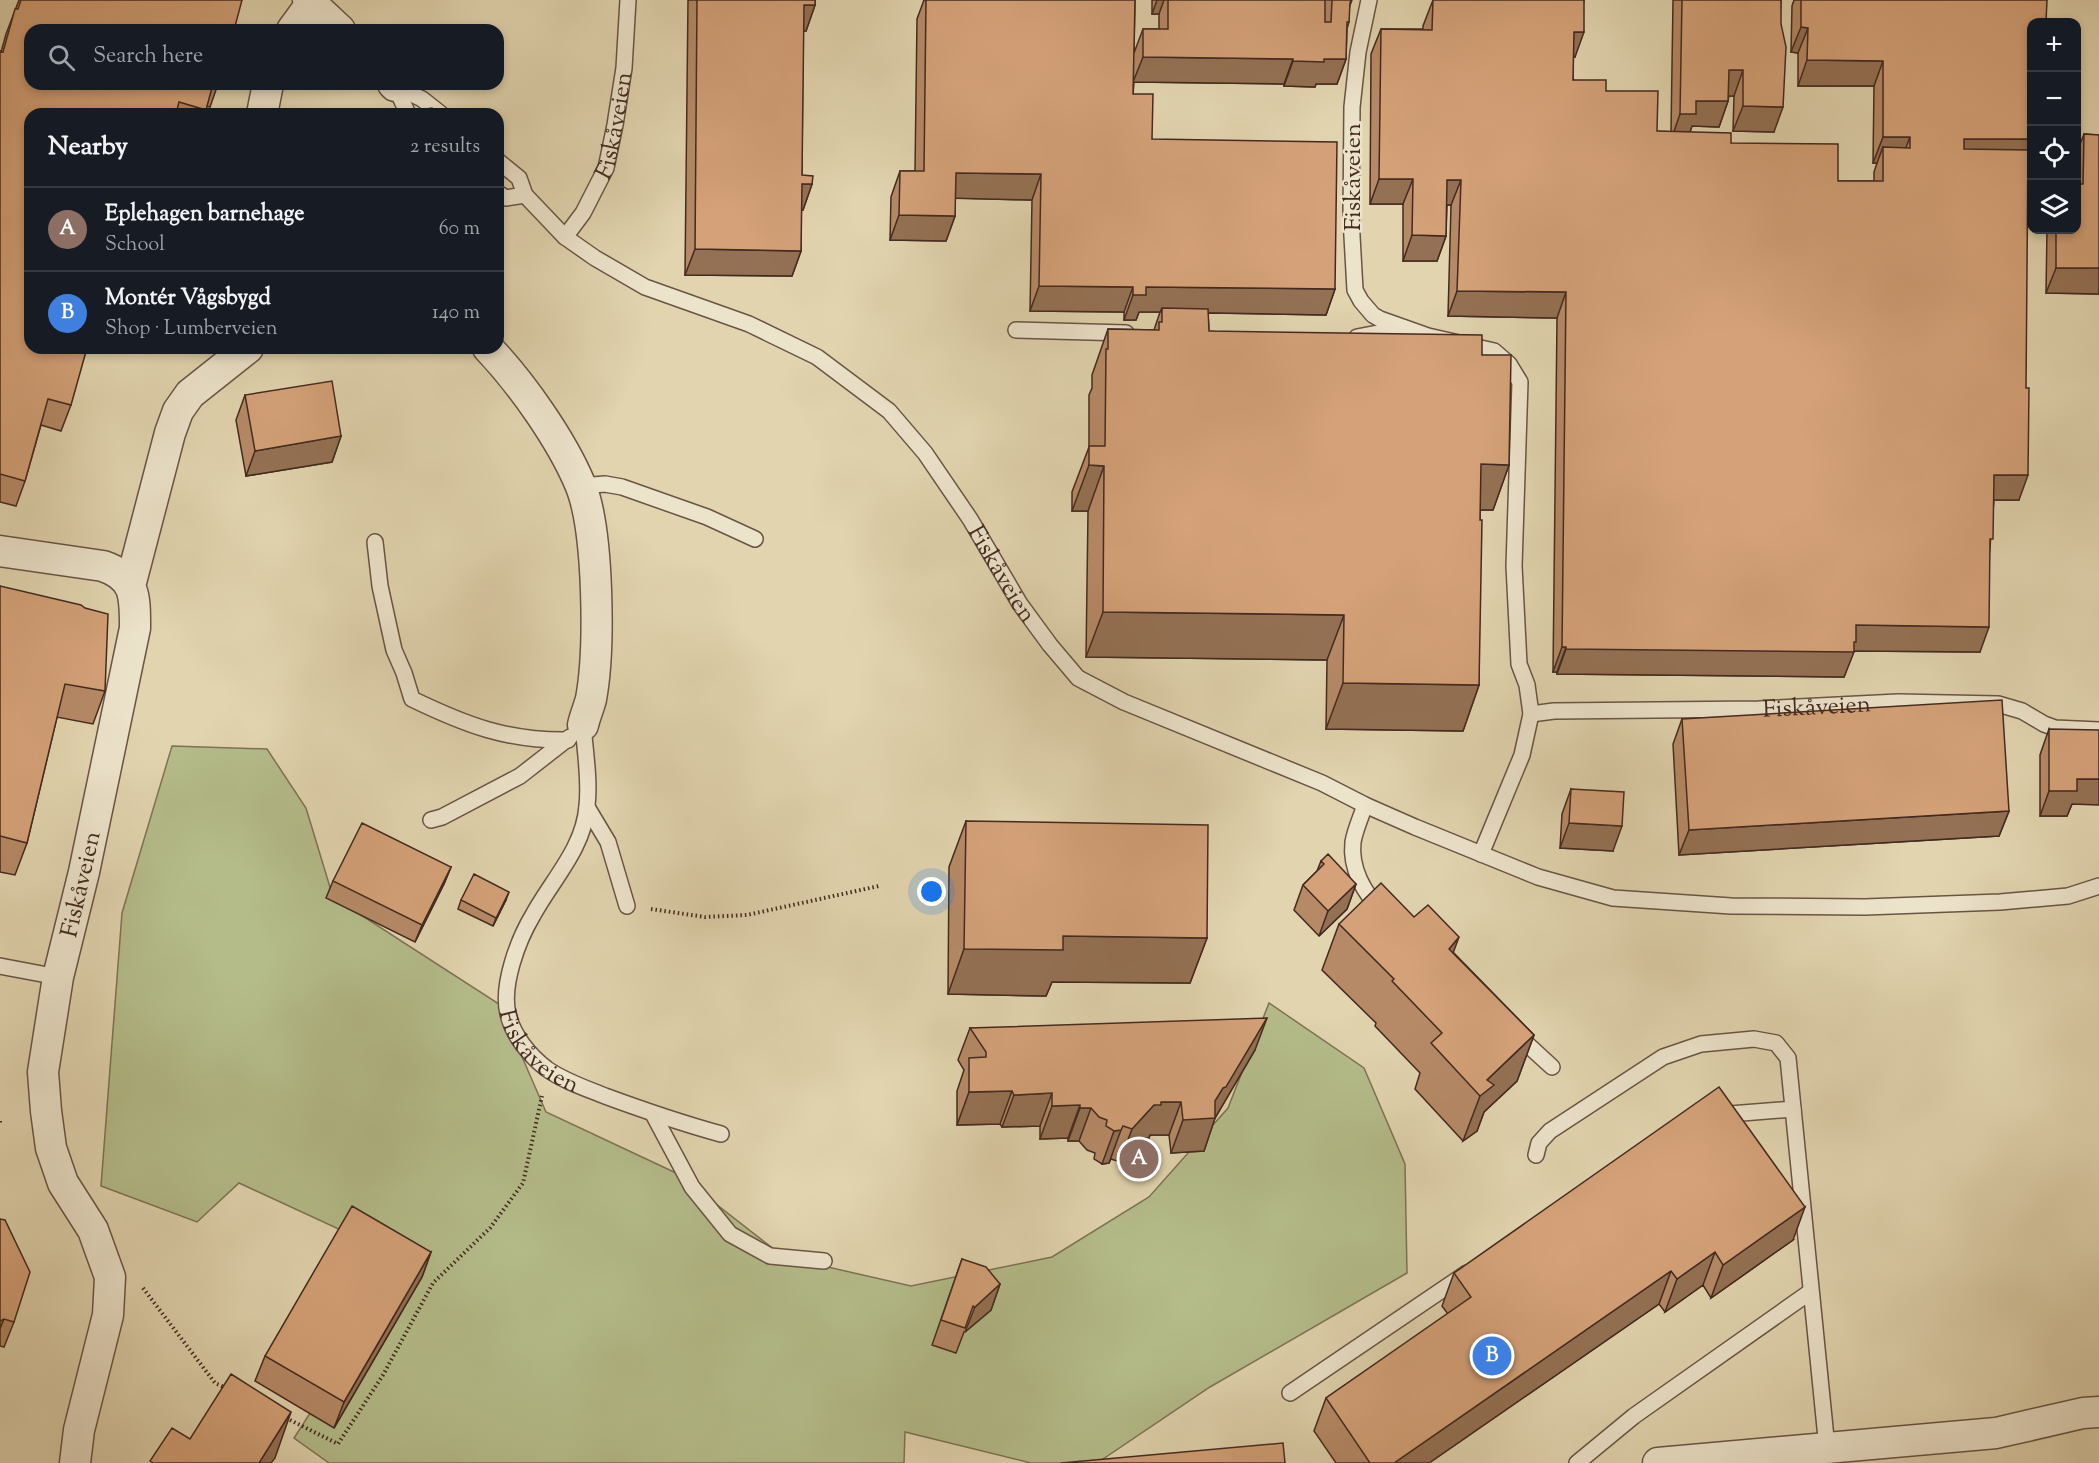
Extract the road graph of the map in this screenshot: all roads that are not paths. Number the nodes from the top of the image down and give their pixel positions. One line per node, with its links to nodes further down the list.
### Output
1 (628, 0): 15 (lane, Fiskåveien)
2 (1369, 0): 16 (lane, Fiskåveien)
3 (310, 2): 4 (street); 5 (street)
4 (296, 24)
5 (333, 24)
6 (267, 90): 9 (street)
7 (396, 90): 10 (lane)
8 (404, 90): 11 (lane)
9 (263, 108)
10 (405, 108)
11 (433, 108)
12 (504, 166): 13 (lane, Fiskåveien)
13 (525, 195): 14 (lane); 15 (lane, Fiskåveien)
14 (504, 197)
15 (565, 237): 30 (lane, Fiskåveien)
16 (1404, 328): 19 (lane, Fiskåveien); 27 (lane, Fiskåveien)
17 (1016, 330): 18 (lane)
18 (1143, 334)
19 (1346, 337)
20 (240, 354): 26 (street, Fiskåveien)
21 (494, 354): 22 (street, Fiskåveien)
22 (581, 486): 23 (lane); 29 (street, Fiskåveien)
23 (755, 539)
24 (375, 542): 29 (lane)
25 (0, 551): 26 (street)
26 (130, 586): 38 (street, Fiskåveien)
27 (1531, 714): 28 (lane, Fiskåveien); 33 (lane, Fiskåveien)
28 (2099, 730)
29 (575, 732): 31 (lane, Fiskåveien); 32 (lane)
30 (1365, 805): 33 (lane, Fiskåveien); 36 (lane)
31 (588, 807): 35 (lane, Fiskåveien); 42 (lane, Fiskåveien)
32 (431, 820)
33 (1481, 854): 34 (lane, Fiskåveien)
34 (2099, 886)
35 (627, 906)
36 (1395, 923)
37 (0, 966): 38 (lane)
38 (58, 977): 52 (street, Fiskåveien)
39 (1500, 1019): 40 (lane)
40 (1552, 1067)
41 (1793, 1108): 43 (lane); 45 (lane); 48 (lane)
42 (653, 1114): 44 (lane, Fiskåveien); 46 (lane)
43 (1699, 1121)
44 (721, 1134)
45 (1536, 1155)
46 (824, 1262)
47 (1476, 1267): 49 (lane)
48 (1810, 1292): 51 (lane); 53 (lane)
49 (1290, 1392)
50 (2099, 1412): 51 (street)
51 (1827, 1448): 54 (street)
52 (75, 1463)
53 (1577, 1463)
54 (1658, 1463)

